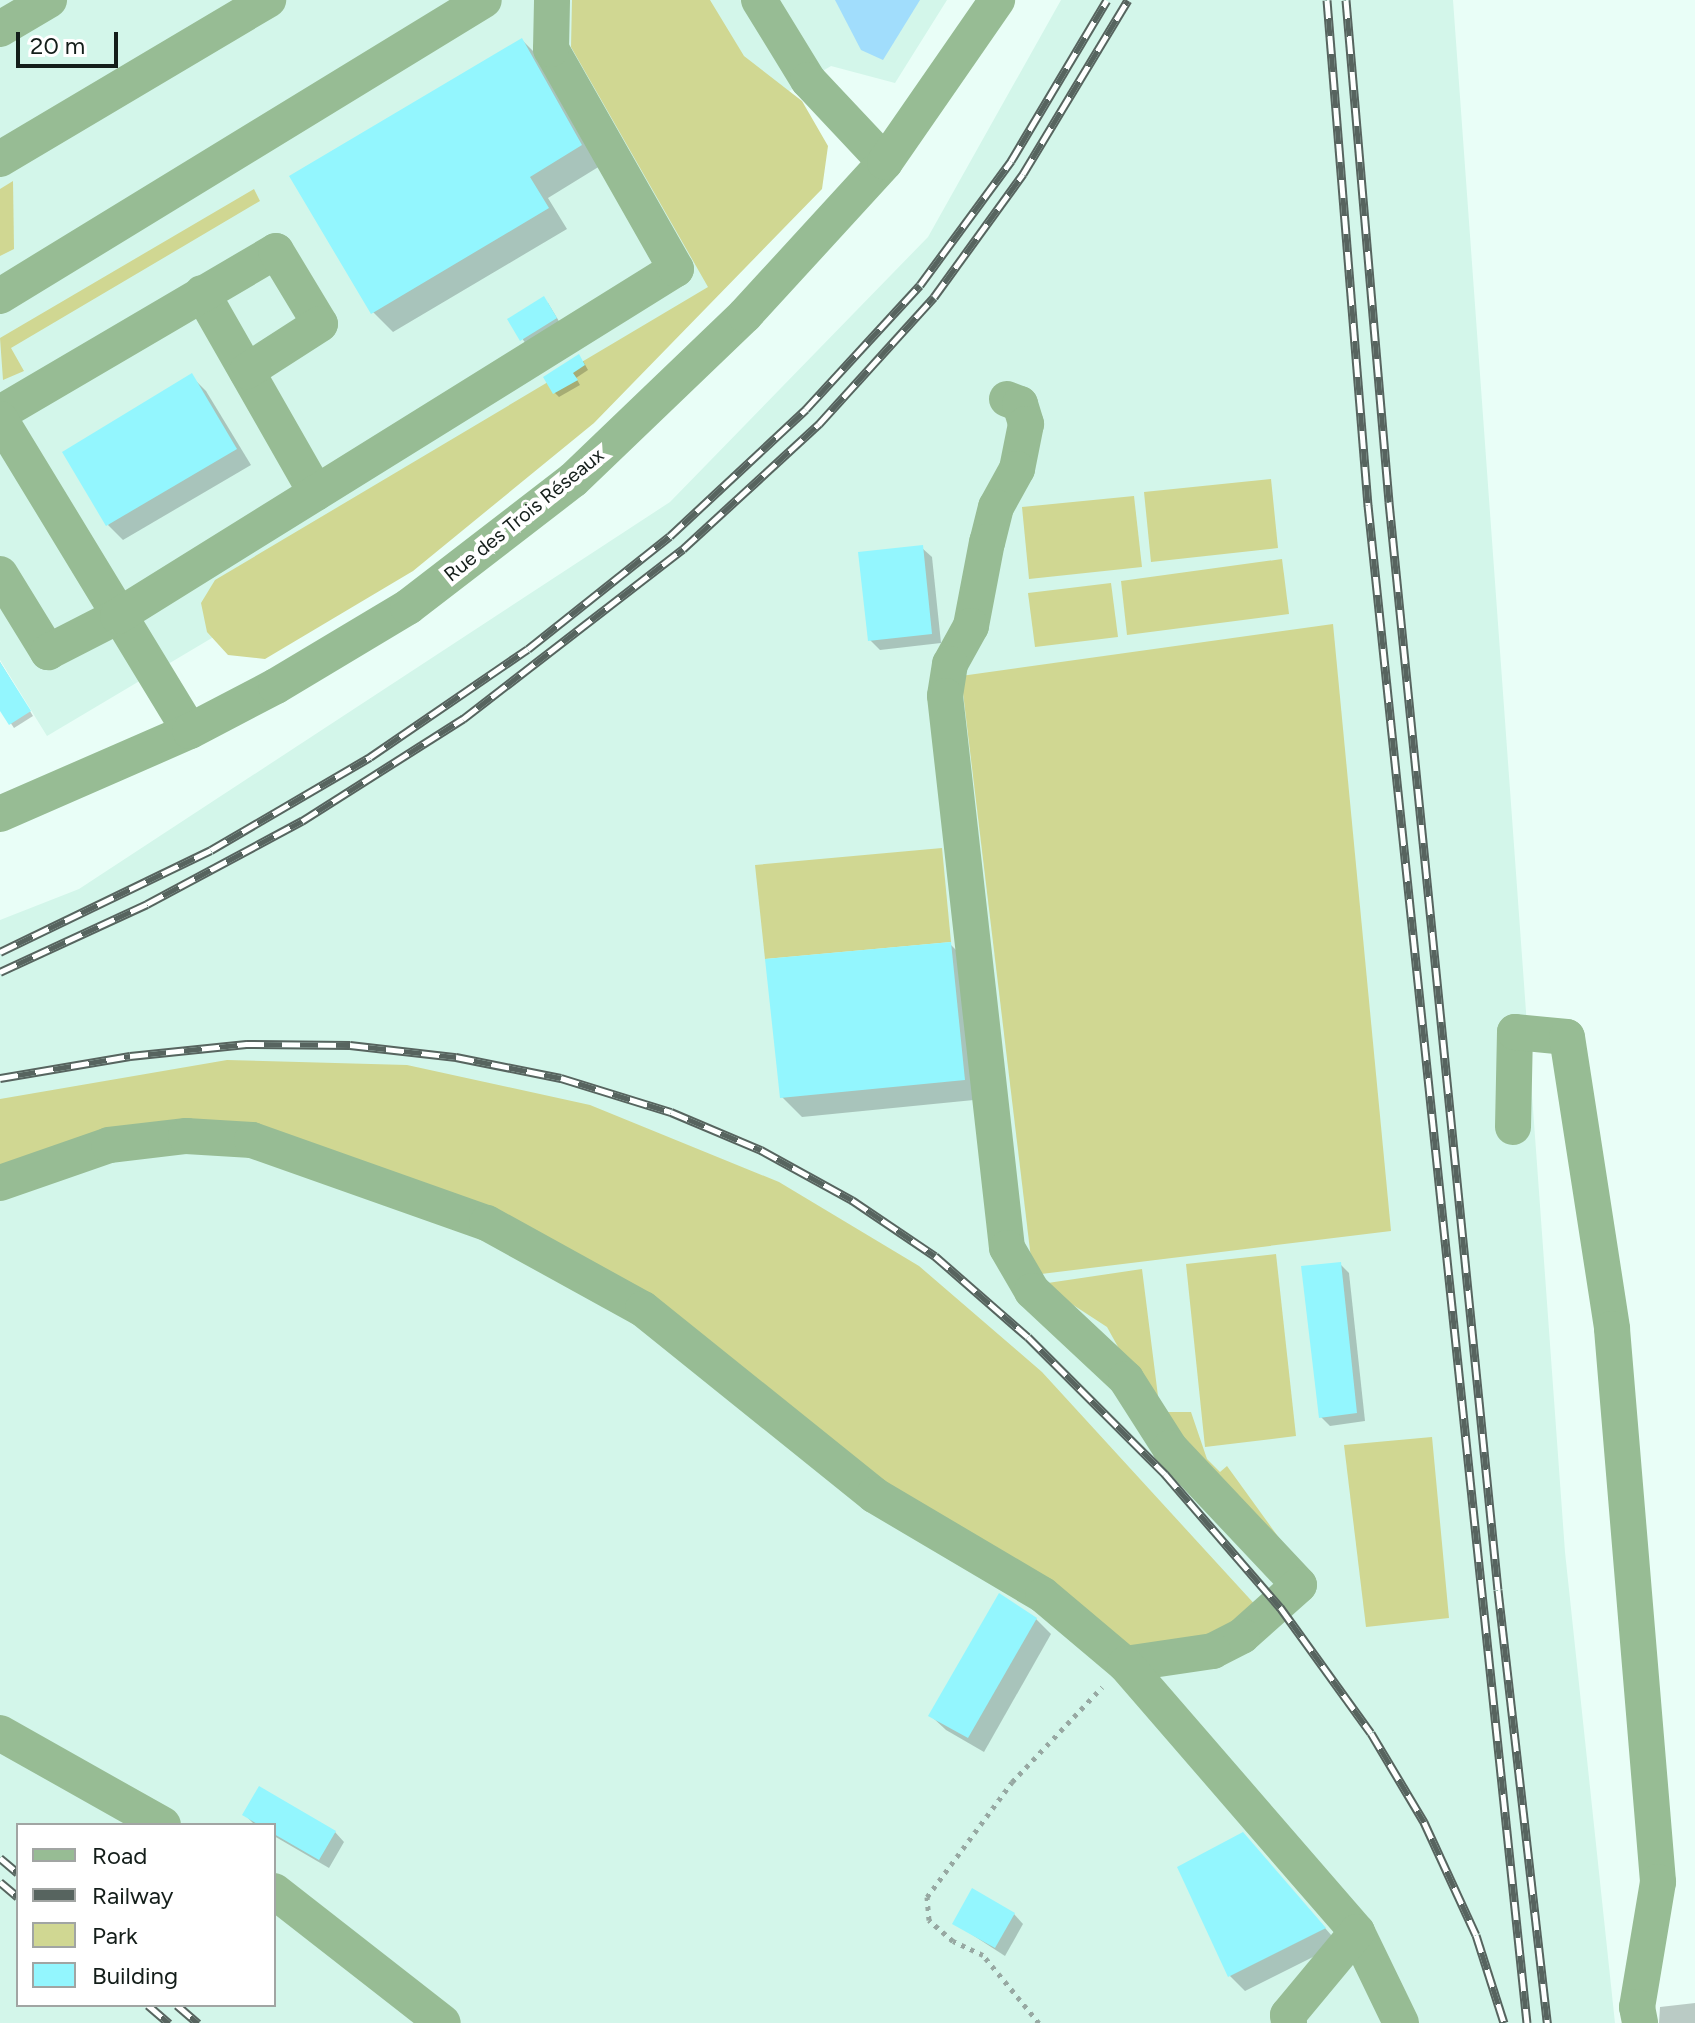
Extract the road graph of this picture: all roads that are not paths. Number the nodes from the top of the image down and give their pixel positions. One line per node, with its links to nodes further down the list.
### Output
1 (49, 0): 7 (street)
2 (268, 0): 8 (street)
3 (484, 0): 11 (street)
4 (552, 0): 15 (street)
5 (759, 0): 9 (street)
6 (997, 0): 9 (street, Rue des Trois Réseaux)
7 (0, 29)
8 (0, 159)
9 (885, 162): 18 (street, Rue des Trois Réseaux)
10 (202, 293): 12 (street); 12 (street); 14 (street)
11 (0, 296)
12 (247, 371): 15 (street)
13 (1007, 399): 22 (street)
14 (0, 416): 17 (street)
15 (316, 493): 17 (street)
16 (0, 574): 17 (street)
17 (118, 616): 18 (street)
18 (190, 731): 19 (street, Rue des Trois Réseaux)
19 (0, 814)
20 (1513, 1127): 30 (street)
21 (0, 1183): 22 (street)
22 (1125, 1664): 26 (street)
23 (0, 1733): 24 (street)
24 (159, 1823)
25 (276, 1893): 27 (street)
26 (1357, 1932): 28 (street); 29 (street)
27 (443, 2023)
28 (1289, 2023)
29 (1401, 2023)
30 (1640, 2023)

